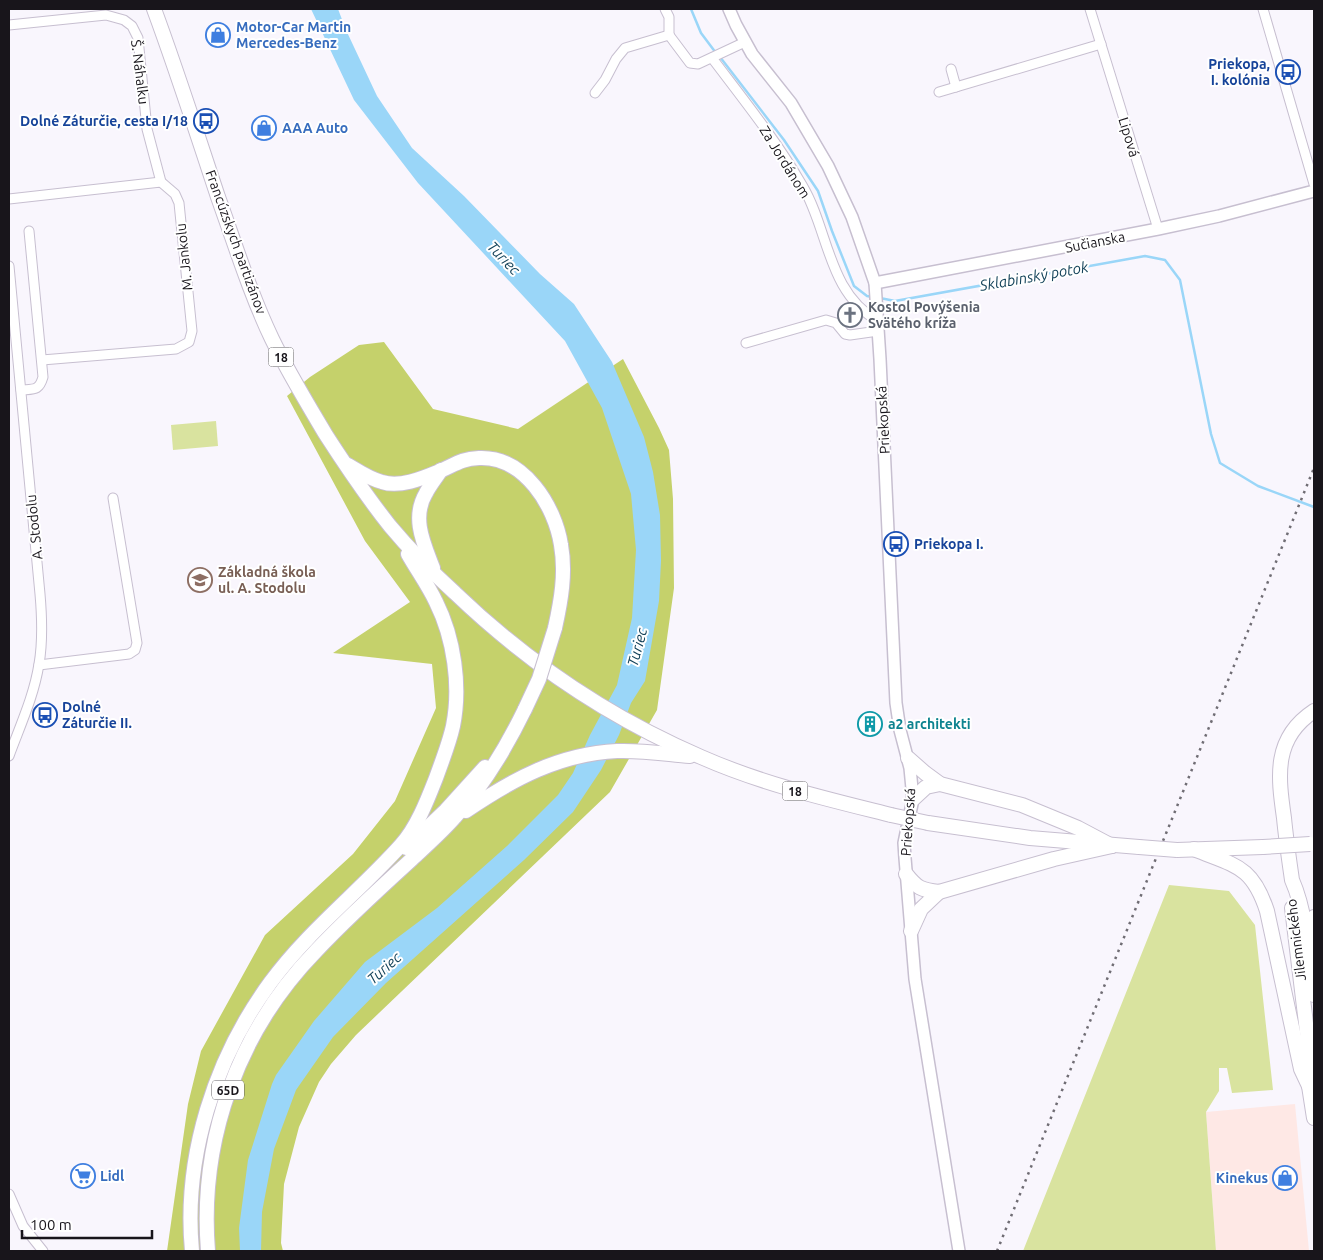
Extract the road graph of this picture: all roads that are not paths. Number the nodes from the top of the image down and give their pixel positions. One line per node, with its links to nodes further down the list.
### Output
1 (154, 9): 27 (main road, Francúzskych partizánov / 18)
2 (665, 9): 7 (street)
3 (729, 9): 8 (street, Priekopská)
4 (1090, 9): 9 (street, Lipová)
5 (1263, 9): 16 (street)
6 (9, 25): 15 (street, Š. Náhalku)
7 (669, 35): 10 (street); 14 (street)
8 (745, 42): 10 (street); 22 (street, Priekopská)
9 (1101, 44): 12 (street); 19 (street, Lipová)
10 (712, 58): 23 (street, Za Jordánom)
11 (951, 69): 12 (street)
12 (956, 87): 13 (street)
13 (939, 92)
14 (595, 93)
15 (160, 182): 18 (street); 25 (street, M. Jankolu)
16 (1314, 184)
17 (1314, 191): 19 (street, Sučianska)
18 (9, 199)
19 (1158, 230): 22 (street, Sučianska)
20 (29, 231): 25 (street)
21 (9, 266): 26 (street, A. Stodolu)
22 (875, 287): 23 (street, Priekopská)
23 (878, 321): 24 (street); 37 (street, Priekopská)
24 (746, 343)
25 (42, 360): 26 (street)
26 (21, 390): 32 (street, A. Stodolu)
27 (345, 464): 28 (main road); 30 (main road, 18)
28 (441, 470): 31 (main road); 34 (main road, bridge)
29 (114, 498): 32 (street)
30 (392, 528): 31 (main road, 18); 45 (main road)
31 (435, 574): 36 (main road, 18)
32 (39, 664): 35 (street, A. Stodolu)
33 (1314, 711): 46 (main road)
34 (504, 746): 40 (main road); 45 (main road)
35 (9, 756)
36 (702, 758): 40 (main road); 42 (main road, 18, bridge)
37 (908, 758): 38 (main road); 39 (street, Priekopská)
38 (940, 784): 39 (main road); 42 (main road)
39 (912, 799): 44 (street, Priekopská)
40 (455, 818): 59 (main road, 65D)
41 (1312, 844): 43 (main road, 18, bridge)
42 (1112, 846): 43 (main road, 18, bridge); 47 (main road)
43 (1194, 849): 52 (main road)
44 (906, 874): 47 (main road); 49 (street, Priekopská)
45 (369, 879): 55 (main road, 65D)
46 (1292, 880): 50 (main road, Jilemnického); 52 (main road, Jilemnického)
47 (939, 892): 49 (main road)
48 (1314, 917): 50 (main road)
49 (911, 931): 60 (street, Priekopská)
50 (1307, 944): 51 (main road, Jilemnického)
51 (1314, 995)
52 (1309, 1086): 53 (main road, Jilemnického)
53 (1314, 1118)
54 (9, 1194): 56 (street)
55 (191, 1220): 57 (main road); 58 (main road, 65D)
56 (43, 1251)
57 (183, 1251)
58 (192, 1251)
59 (208, 1251)
60 (959, 1251)

